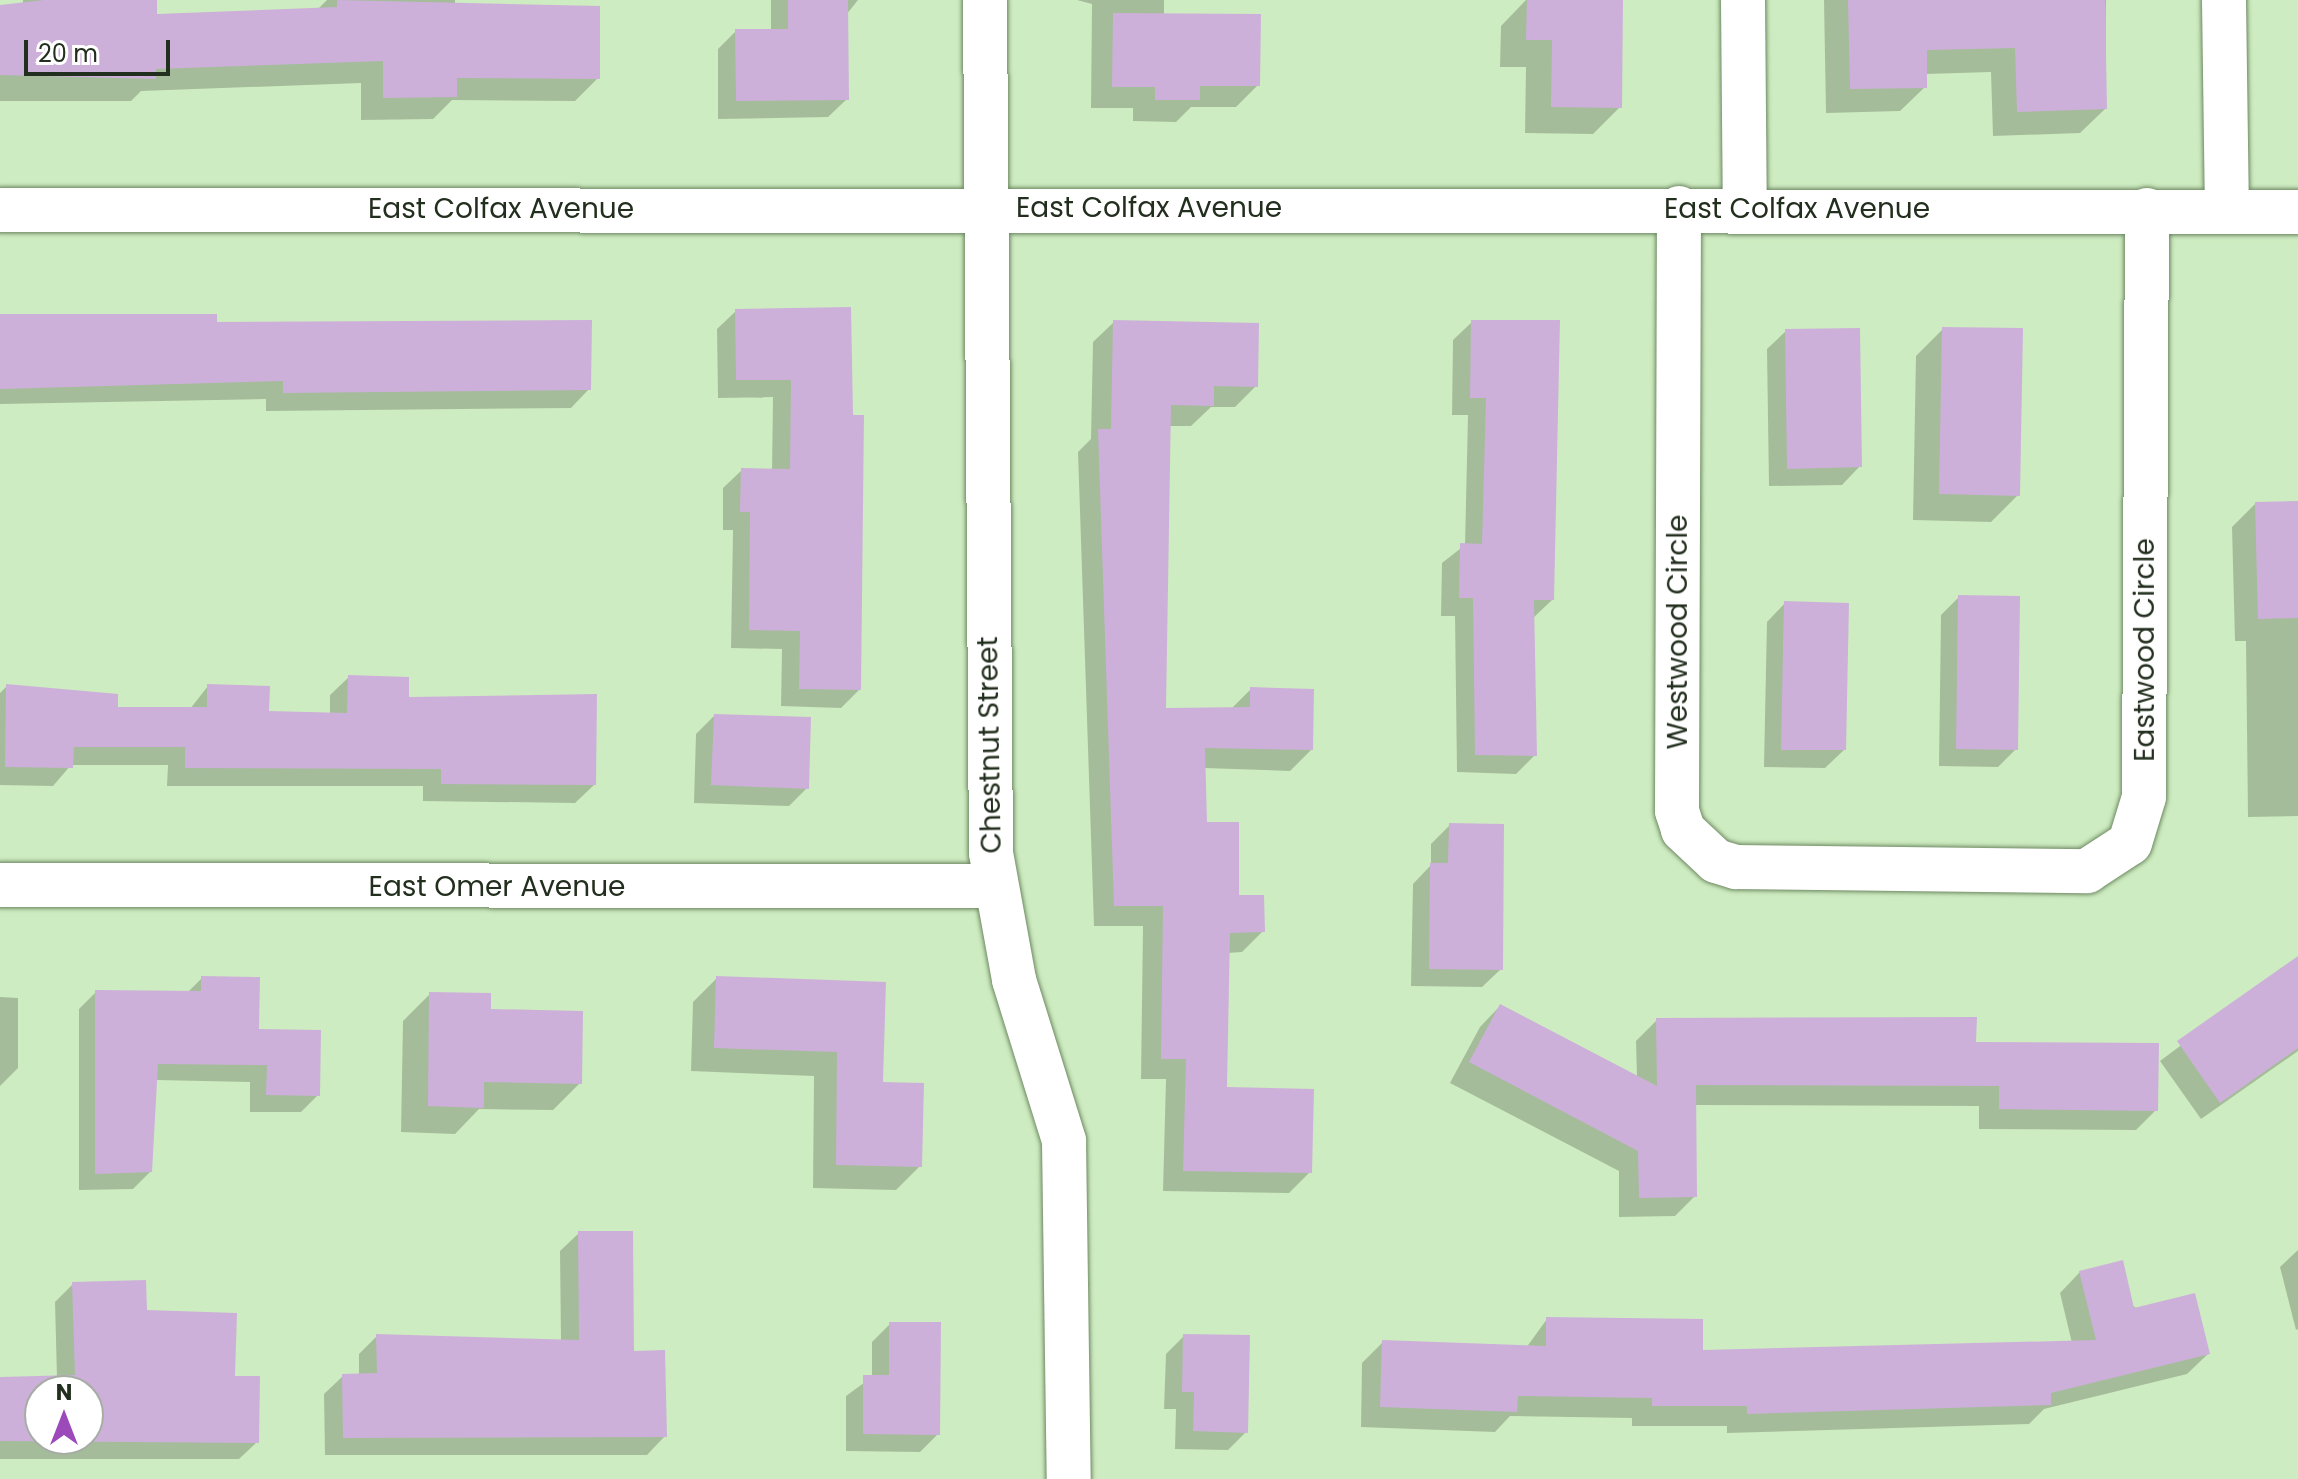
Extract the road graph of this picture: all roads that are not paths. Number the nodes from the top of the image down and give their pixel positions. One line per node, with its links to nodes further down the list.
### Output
1 (985, 0): 4 (street, Chestnut Street)
2 (1743, 0): 6 (street)
3 (2224, 0): 9 (street)
4 (987, 208): 5 (street, East Colfax Avenue); 7 (street, East Colfax Avenue); 13 (street, Chestnut Street)
5 (1679, 208): 6 (street, East Colfax Avenue); 11 (street, Westwood Circle)
6 (1745, 209): 8 (street, East Colfax Avenue)
7 (0, 210)
8 (2147, 210): 9 (street, East Colfax Avenue); 11 (street, Eastwood Circle)
9 (2227, 211): 10 (street, East Colfax Avenue)
10 (2298, 212)
11 (1895, 868)
12 (0, 885): 13 (street, East Omer Avenue)
13 (994, 886): 14 (street, Chestnut Street)
14 (1069, 1479)

